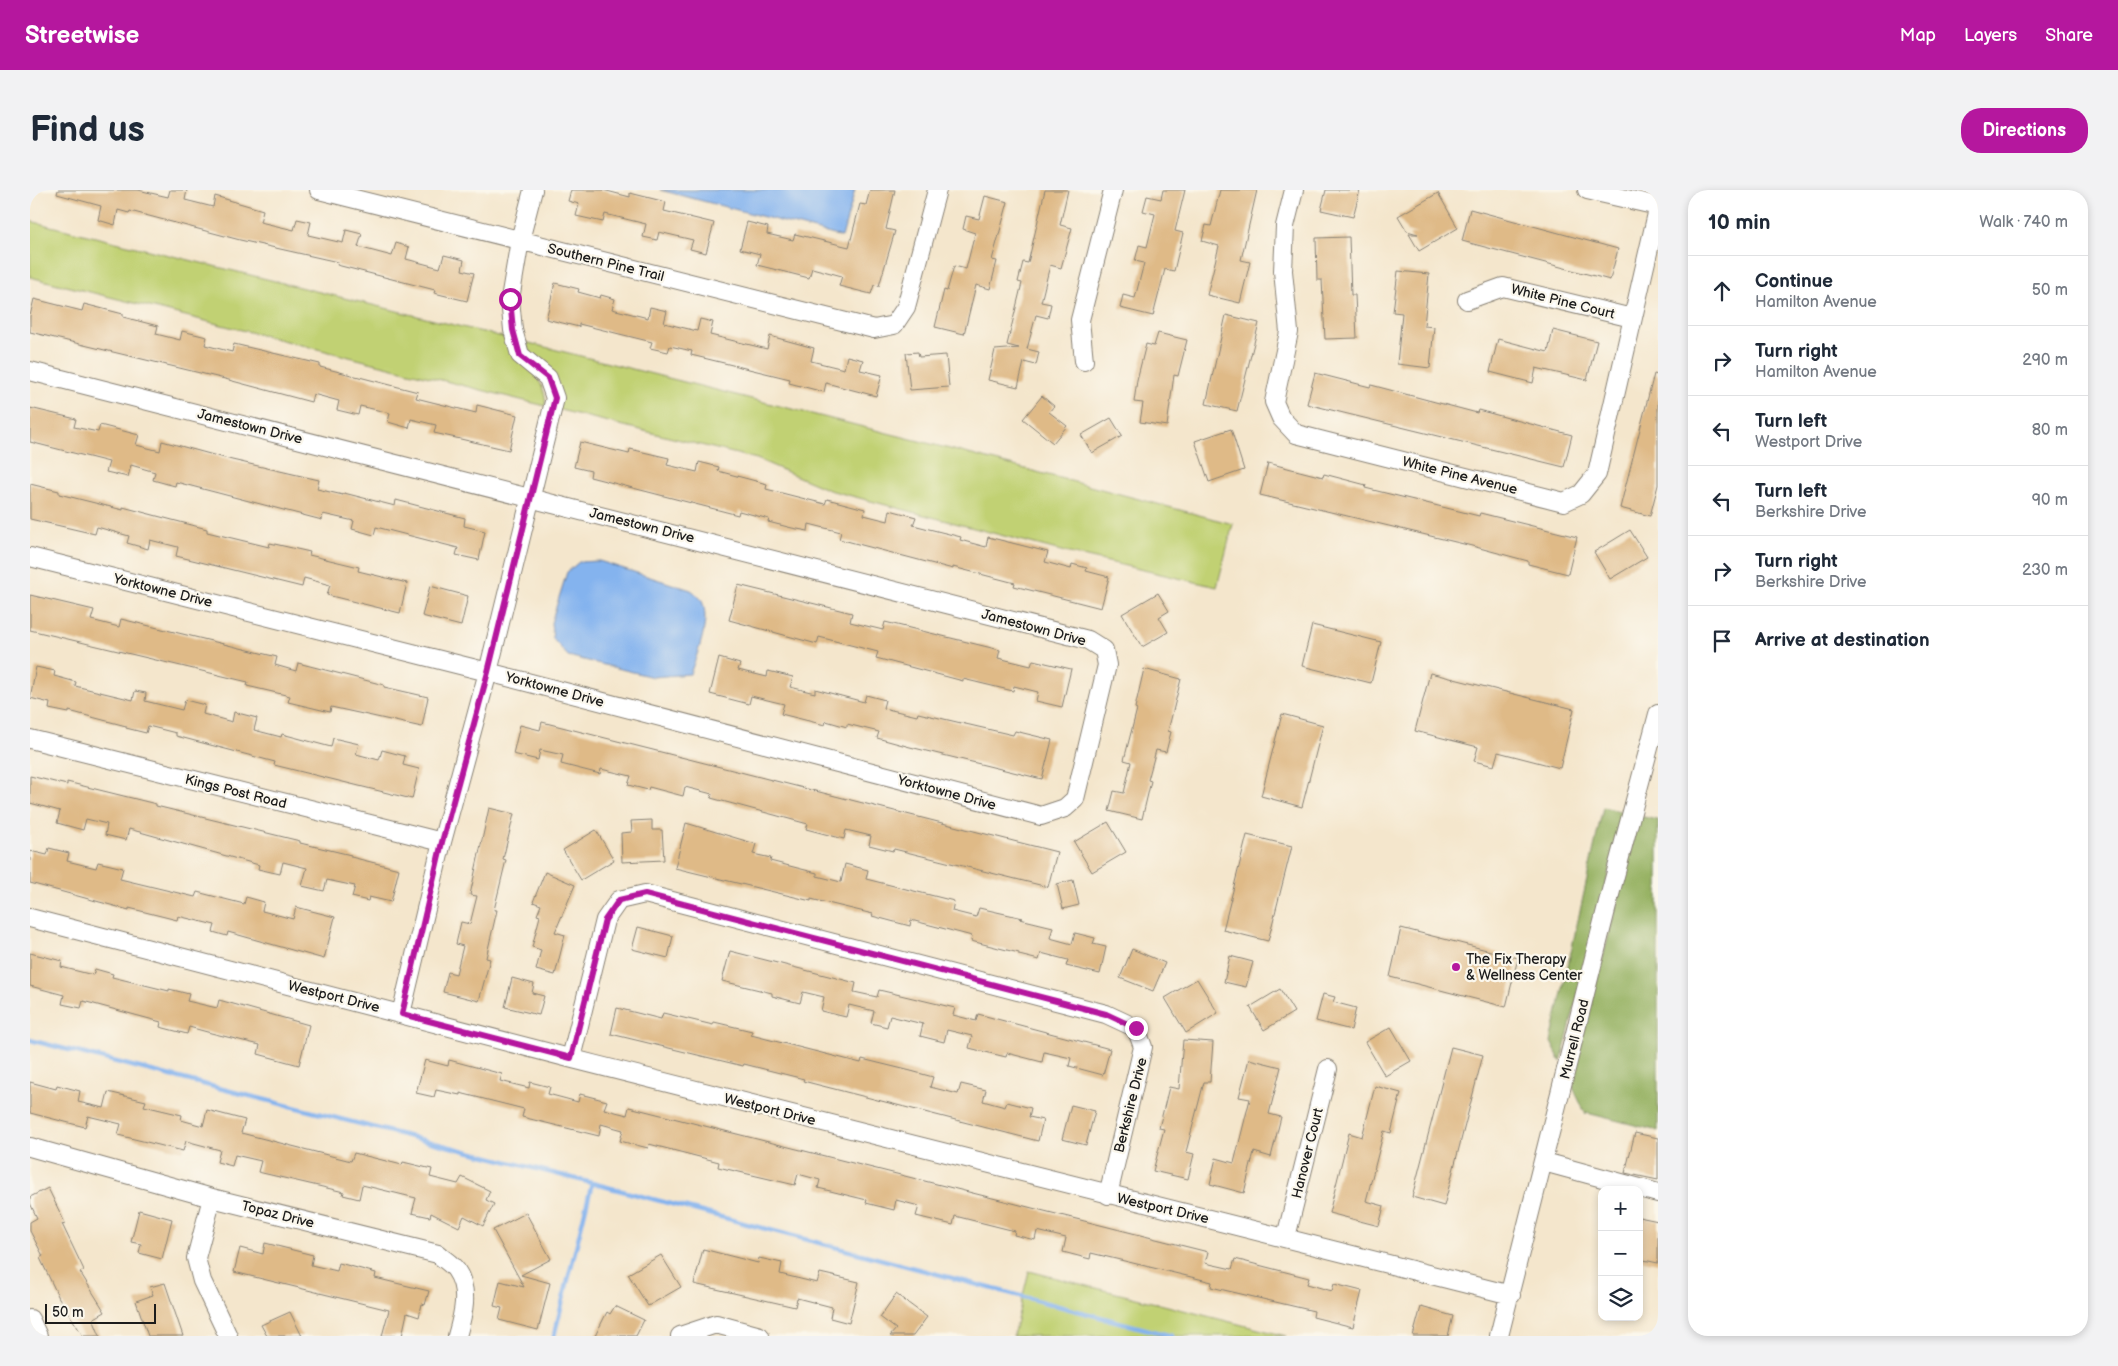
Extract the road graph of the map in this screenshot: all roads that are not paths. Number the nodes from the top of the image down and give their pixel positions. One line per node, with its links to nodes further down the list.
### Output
1 (318, 190): 7 (street, Southern Pine Trail)
2 (533, 190): 9 (street)
3 (937, 190): 9 (street, Southern Pine Trail)
4 (1113, 190): 12 (street)
5 (1294, 190): 11 (street, White Pine Avenue)
6 (1587, 190): 8 (street)
7 (354, 194): 9 (street, Southern Pine Trail)
8 (1658, 207): 11 (street, White Pine Avenue)
9 (520, 240): 14 (street)
10 (1467, 300): 11 (street, White Pine Court)
11 (1632, 318)
12 (1084, 361)
13 (30, 371): 14 (street, Jamestown Drive)
14 (531, 497): 16 (street); 19 (street, Jamestown Drive)
15 (30, 557): 16 (street, Yorktowne Drive)
16 (488, 672): 19 (street, Yorktowne Drive); 20 (street)
17 (1658, 714): 26 (street, Murrell Road)
18 (30, 739): 20 (street, Kings Post Road)
19 (1076, 799)
20 (442, 842): 22 (street)
21 (30, 918): 22 (street, Westport Drive)
22 (402, 1014): 23 (street, Westport Drive)
23 (571, 1058): 28 (street, Westport Drive); 28 (street, Berkshire Drive)
24 (1328, 1069): 30 (street, Hanover Court)
25 (30, 1147): 29 (street, Topaz Drive)
26 (1544, 1162): 27 (street); 31 (street, Murrell Road)
27 (1658, 1193)
28 (1108, 1194): 30 (street, Westport Drive)
29 (212, 1198): 34 (street); 35 (street, Topaz Drive)
30 (1286, 1237): 31 (street, Westport Drive)
31 (1511, 1295): 38 (street, Murrell Road)
32 (30, 1319): 33 (street)
33 (38, 1336)
34 (228, 1336)
35 (457, 1336)
36 (680, 1336): 37 (street)
37 (760, 1336)
38 (1499, 1336)

